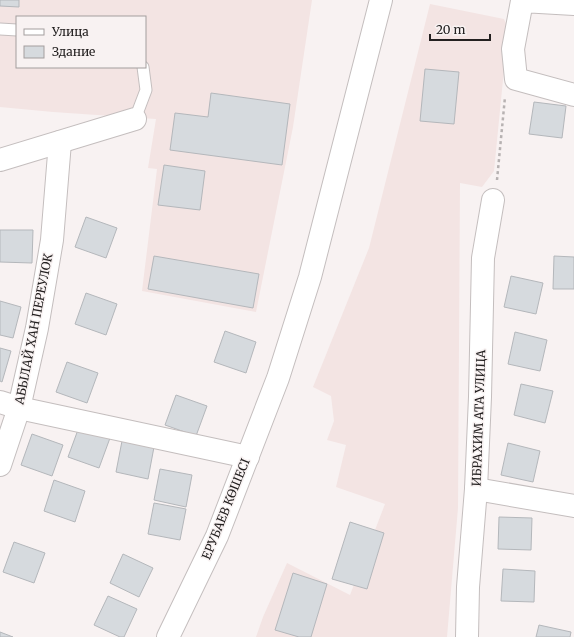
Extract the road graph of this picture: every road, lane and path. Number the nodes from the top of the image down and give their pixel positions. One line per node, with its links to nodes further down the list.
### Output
1 (380, 0): 13 (street, ЕРУБАЕВ КӨШЕСІ)
2 (574, 4): 6 (street)
3 (0, 29): 4 (lane)
4 (16, 30)
5 (144, 68): 8 (lane)
6 (516, 79): 7 (street); 11 (path)
7 (574, 95)
8 (135, 119): 9 (street)
9 (60, 142): 10 (street); 12 (street, АБЫЛАЙ ХАН ПЕРЕУЛОК)
10 (0, 160)
11 (493, 200): 15 (street, ИБРАХИМ АТА УЛИЦА)
12 (9, 405): 13 (street); 14 (street, АБЫЛАЙ ХАН ПЕРЕУЛОК)
13 (248, 457): 17 (street, ЕРУБАЕВ КӨШЕСІ)
14 (0, 465)
15 (476, 489): 16 (street); 18 (street, ИБРАХИМ АТА УЛИЦА)
16 (574, 506)
17 (168, 637)
18 (467, 637)

